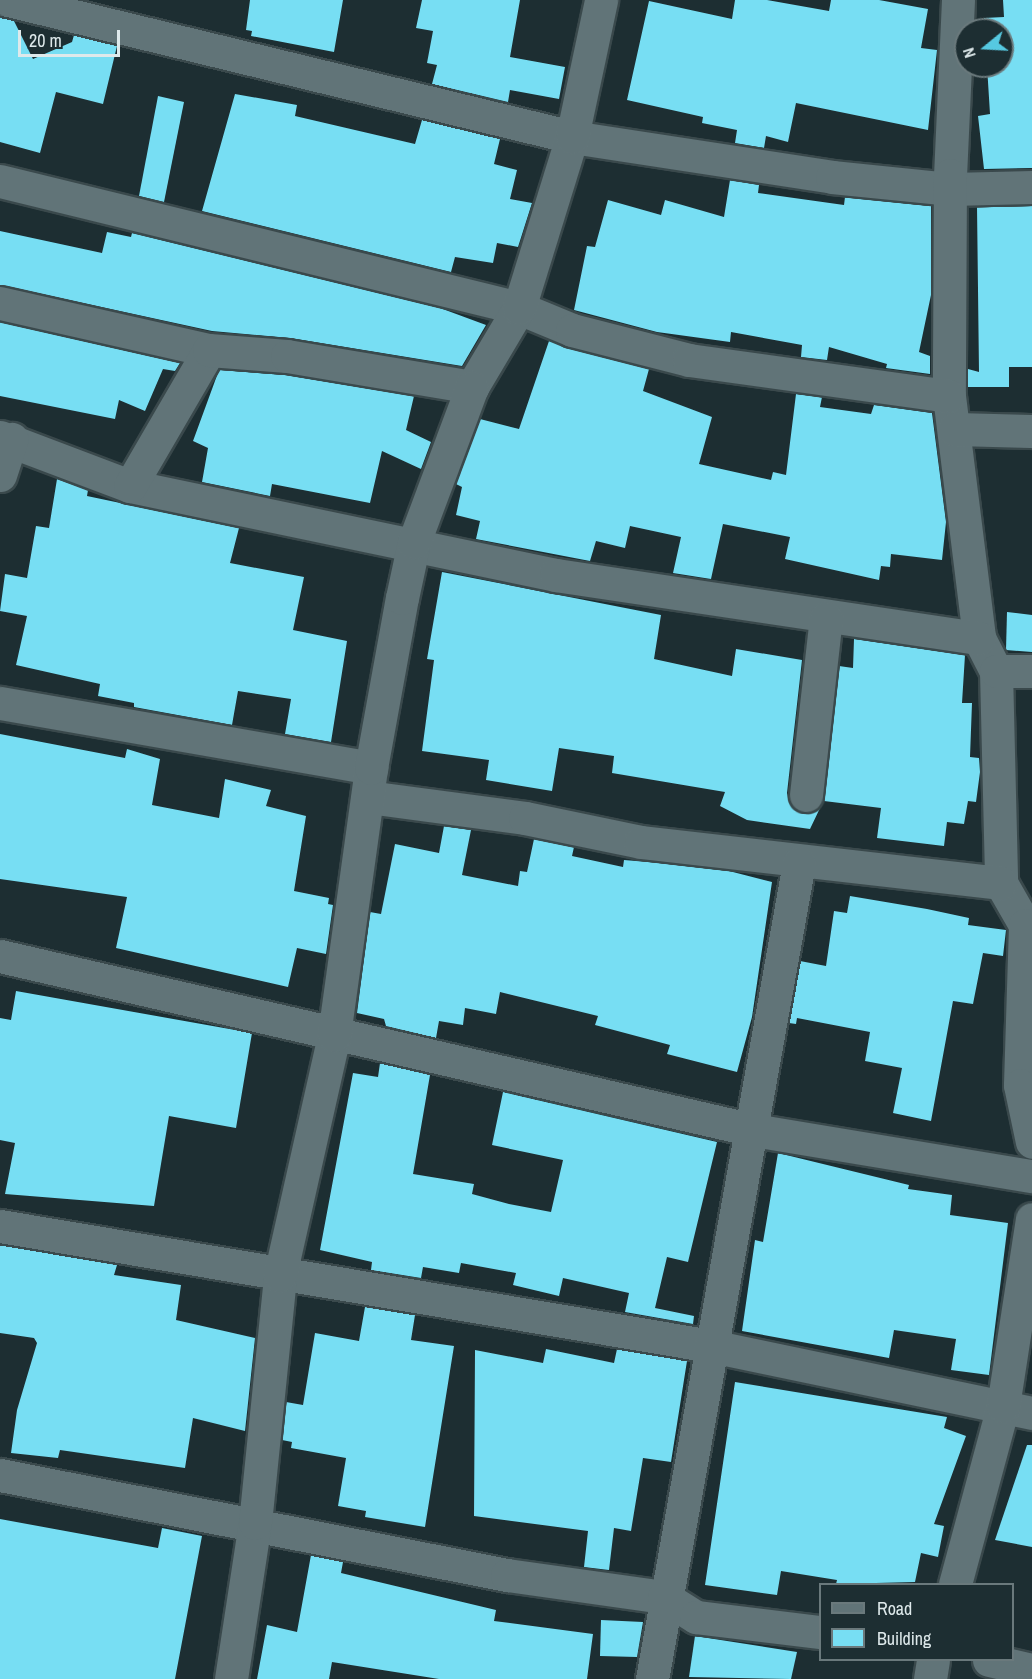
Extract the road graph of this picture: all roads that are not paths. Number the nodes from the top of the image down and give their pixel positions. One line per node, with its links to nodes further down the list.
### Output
1 (8, 0): 4 (street)
2 (601, 0): 4 (street)
3 (958, 0): 7 (street)
4 (572, 137): 7 (street); 9 (street)
5 (0, 181): 9 (street)
6 (1032, 187): 7 (street)
7 (951, 189): 12 (street)
8 (0, 303): 10 (street)
9 (519, 308): 11 (street); 12 (street)
10 (209, 350): 11 (street); 17 (street)
11 (472, 387): 18 (street)
12 (949, 396): 13 (street)
13 (954, 429): 14 (street); 20 (street)
14 (1032, 431)
15 (6, 438): 16 (street); 17 (street)
16 (0, 475)
17 (130, 486): 18 (street)
18 (414, 542): 19 (street); 24 (street)
19 (826, 618): 20 (street); 25 (street)
20 (979, 638): 21 (street)
21 (996, 671): 22 (street); 27 (street)
22 (1032, 671)
23 (0, 703): 24 (street)
24 (370, 782): 26 (street); 30 (street)
25 (806, 795)
26 (798, 863): 27 (street); 31 (street)
27 (1001, 883): 28 (street)
28 (1028, 926): 32 (street)
29 (0, 957): 30 (street)
30 (334, 1035): 31 (street); 36 (street)
31 (753, 1130): 33 (street); 37 (street)
32 (1032, 1142)
33 (1032, 1176)
34 (1032, 1218): 38 (street)
35 (0, 1226): 36 (street)
36 (280, 1275): 37 (street); 40 (street)
37 (711, 1346): 38 (street); 42 (street)
38 (1018, 1409): 41 (street)
39 (0, 1474): 40 (street)
40 (255, 1523): 42 (street); 47 (street)
41 (955, 1583)
42 (664, 1598): 43 (street); 48 (street)
43 (819, 1632)
44 (933, 1661): 49 (street)
45 (997, 1661): 46 (street)
46 (1032, 1670)
47 (231, 1679)
48 (652, 1679)
49 (930, 1679)

